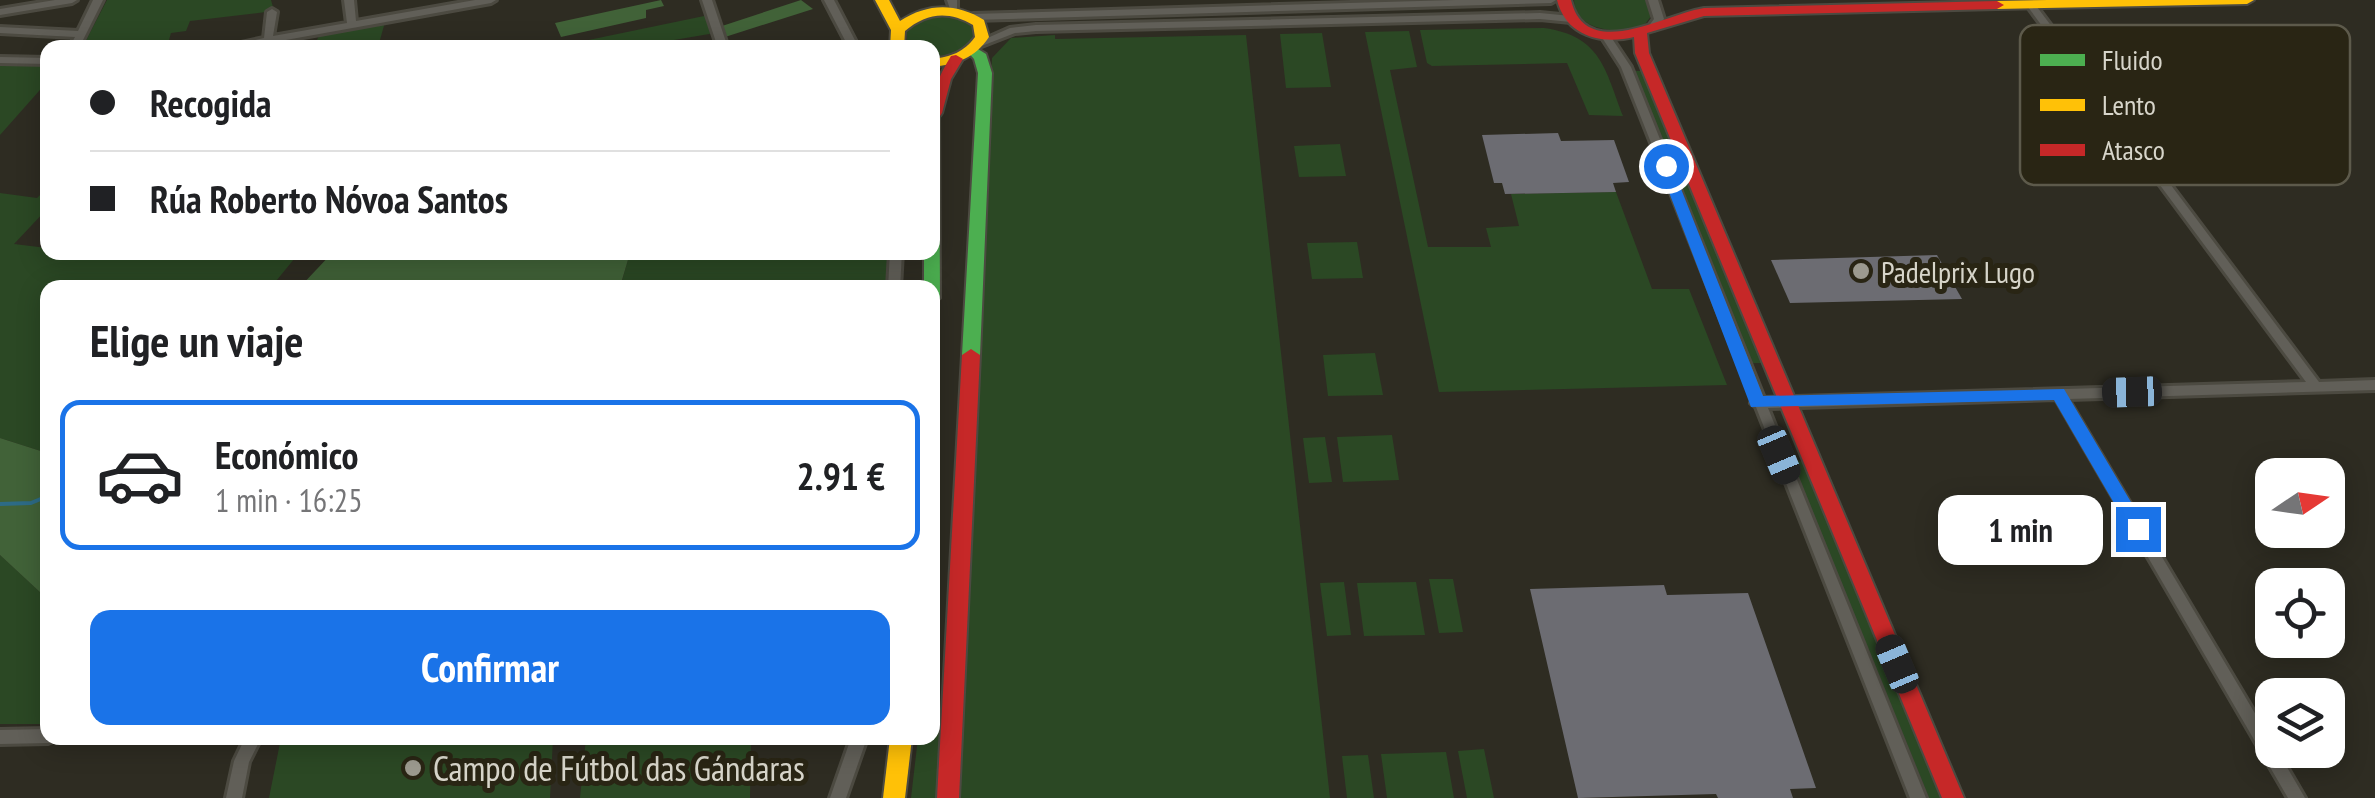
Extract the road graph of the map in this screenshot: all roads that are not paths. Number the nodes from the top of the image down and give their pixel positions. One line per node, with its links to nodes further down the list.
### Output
1 (72, 0): 16 (street)
2 (98, 0): 23 (street)
3 (348, 0): 19 (street)
4 (491, 0): 19 (street)
5 (707, 0): 29 (street)
6 (829, 0): 30 (street)
7 (882, 0): 26 (main road)
8 (900, 0): 15 (main road)
9 (1552, 0): 18 (street)
10 (1653, 0): 22 (street)
11 (2248, 0): 12 (main road)
12 (2031, 4): 20 (street); 22 (main road)
13 (953, 5): 15 (main road); 18 (main road)
14 (1568, 9): 24 (main road); 31 (street)
15 (930, 11): 26 (main road)
16 (0, 12)
17 (272, 12): 25 (street)
18 (973, 18): 31 (main road)
19 (352, 25): 25 (street)
20 (2047, 25)
21 (0, 30): 23 (street)
22 (1647, 31): 24 (main road); 41 (main road)
23 (81, 34): 27 (street)
24 (1606, 36): 42 (street)
25 (268, 37): 28 (street)
26 (897, 38)
27 (78, 40)
28 (256, 40)
29 (720, 40)
30 (850, 40)
31 (976, 47): 33 (main road); 51 (main road)
32 (0, 60): 34 (street)
33 (956, 60): 35 (main road); 36 (main road)
34 (40, 61)
35 (940, 62)
36 (940, 90)
37 (2166, 185): 39 (street)
38 (2375, 384): 39 (street)
39 (2316, 387): 40 (street)
40 (2059, 394): 41 (street); 54 (street)
41 (1789, 402): 42 (street); 53 (main road)
42 (1757, 403): 52 (street)
43 (40, 736): 44 (street)
44 (0, 737)
45 (250, 745): 48 (street)
46 (856, 745): 49 (street)
47 (900, 745): 50 (main road)
48 (234, 798)
49 (838, 798)
50 (894, 798)
51 (948, 798)
52 (1918, 798)
53 (1953, 798)
54 (2297, 798)

